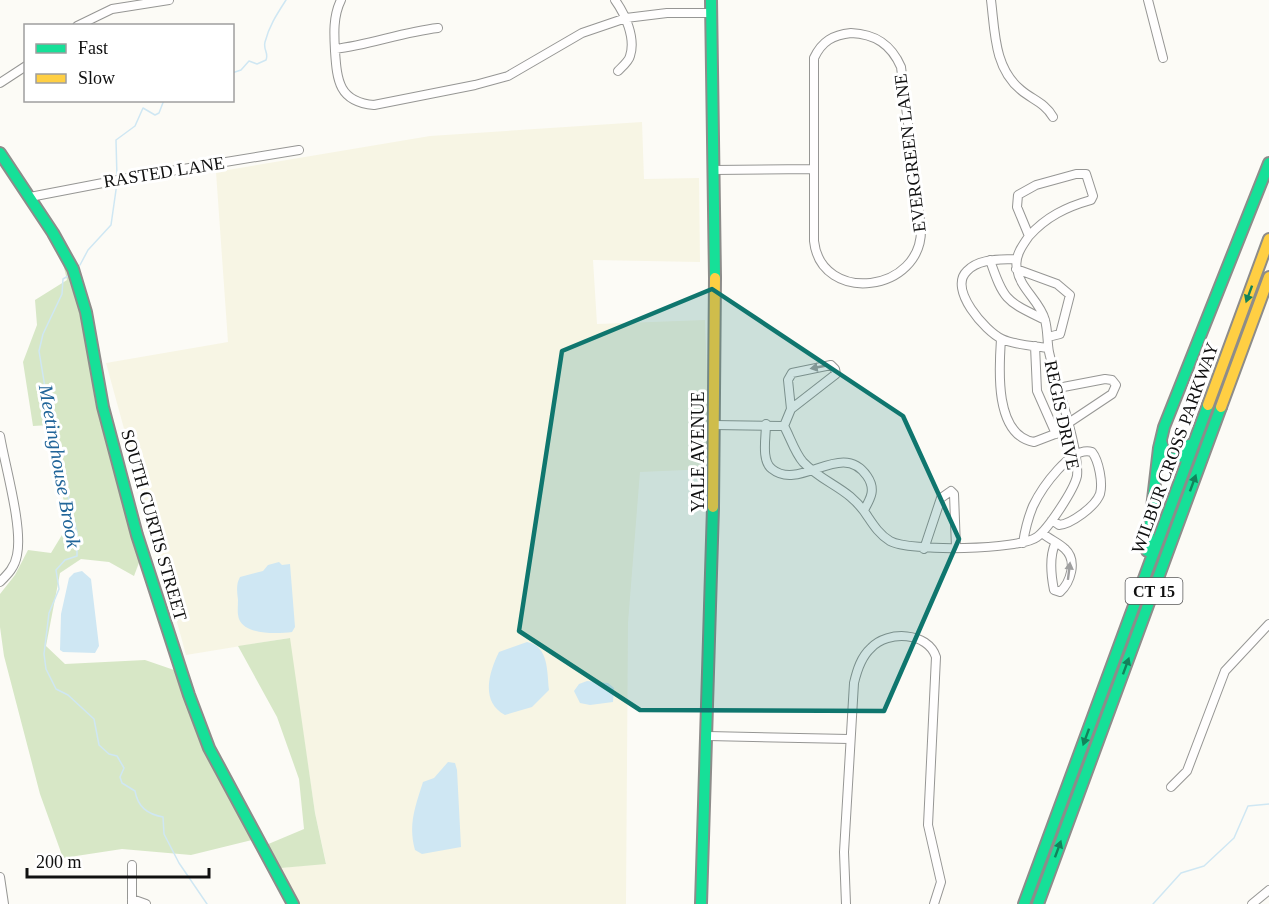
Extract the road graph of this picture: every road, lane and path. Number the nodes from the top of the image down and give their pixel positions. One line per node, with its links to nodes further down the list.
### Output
1 (169, 0): 9 (street)
2 (341, 0): 11 (street)
3 (615, 0): 8 (street)
4 (711, 0): 7 (main road, YALE AVENUE)
5 (991, 0): 16 (street)
6 (1148, 0): 12 (street)
7 (711, 13): 8 (street); 21 (main road, YALE AVENUE)
8 (626, 18): 11 (street); 14 (street)
9 (81, 24)
10 (438, 28): 11 (street)
11 (335, 49)
12 (1163, 58)
13 (24, 67): 15 (street)
14 (618, 71)
15 (0, 83)
16 (1053, 117)
17 (299, 150): 22 (street, RASTED LANE)
18 (0, 153): 22 (main road, SOUTH CURTIS STREET)
19 (1269, 163): 43 (main road)
20 (813, 169): 20 (street, EVERGREEN LANE); 21 (street)
21 (713, 170): 37 (main road, YALE AVENUE)
22 (30, 197): 65 (main road, SOUTH CURTIS STREET)
23 (1029, 236): 23 (street); 25 (street)
24 (1269, 239): 40 (main road, WILBUR CROSS PARKWAY / CT 15, one-way to 40)
25 (1016, 259): 26 (street); 27 (street)
26 (990, 260): 29 (street); 31 (street)
27 (1016, 269): 29 (street, REGIS DRIVE); 30 (street)
28 (1269, 277): 70 (main road, WILBUR CROSS PARKWAY / CT 15, one-way to 28)
29 (1046, 320): 30 (street, REGIS DRIVE)
30 (1048, 336): 33 (street, REGIS DRIVE)
31 (1001, 339): 32 (street); 41 (street)
32 (1035, 346): 33 (street); 41 (street)
33 (1048, 348): 34 (street, REGIS DRIVE)
34 (1058, 388): 39 (street, REGIS DRIVE); 39 (street)
35 (791, 409): 35 (street, one-way to 35); 38 (street)
36 (766, 424): 37 (street); 38 (street); 45 (street)
37 (714, 425): 56 (main road, YALE AVENUE)
38 (784, 426): 45 (street, REGIS DRIVE)
39 (1067, 426): 41 (street); 44 (street, REGIS DRIVE)
40 (1200, 426): 43 (main road); 54 (main road, WILBUR CROSS PARKWAY / CT 15)
41 (1056, 434)
42 (0, 436): 53 (street)
43 (1161, 441): 54 (main road)
44 (1074, 455): 47 (street, REGIS DRIVE); 47 (street); 49 (street)
45 (812, 470): 46 (street, REGIS DRIVE); 46 (street)
46 (864, 510): 52 (street, REGIS DRIVE)
47 (1052, 520): 48 (street, REGIS DRIVE)
48 (1042, 533): 49 (street, REGIS DRIVE); 50 (street)
49 (1023, 543): 51 (street, REGIS DRIVE)
50 (1055, 544): 50 (street, one-way to 50)
51 (956, 548): 52 (street, REGIS DRIVE); 52 (street)
52 (924, 549)
53 (0, 582)
54 (1133, 608): 69 (main road, WILBUR CROSS PARKWAY / CT 15, one-way to 69)
55 (1269, 624): 58 (street)
56 (708, 736): 57 (street); 66 (main road, YALE AVENUE)
57 (849, 739): 67 (street); 68 (street)
58 (1171, 787)
59 (132, 866): 62 (street)
60 (0, 877): 63 (street)
61 (1269, 890): 71 (street)
62 (132, 902): 64 (street)
63 (4, 904)
64 (146, 904)
65 (293, 904)
66 (701, 904)
67 (846, 904)
68 (934, 904)
69 (1024, 904)
70 (1038, 904)
71 (1252, 904)

